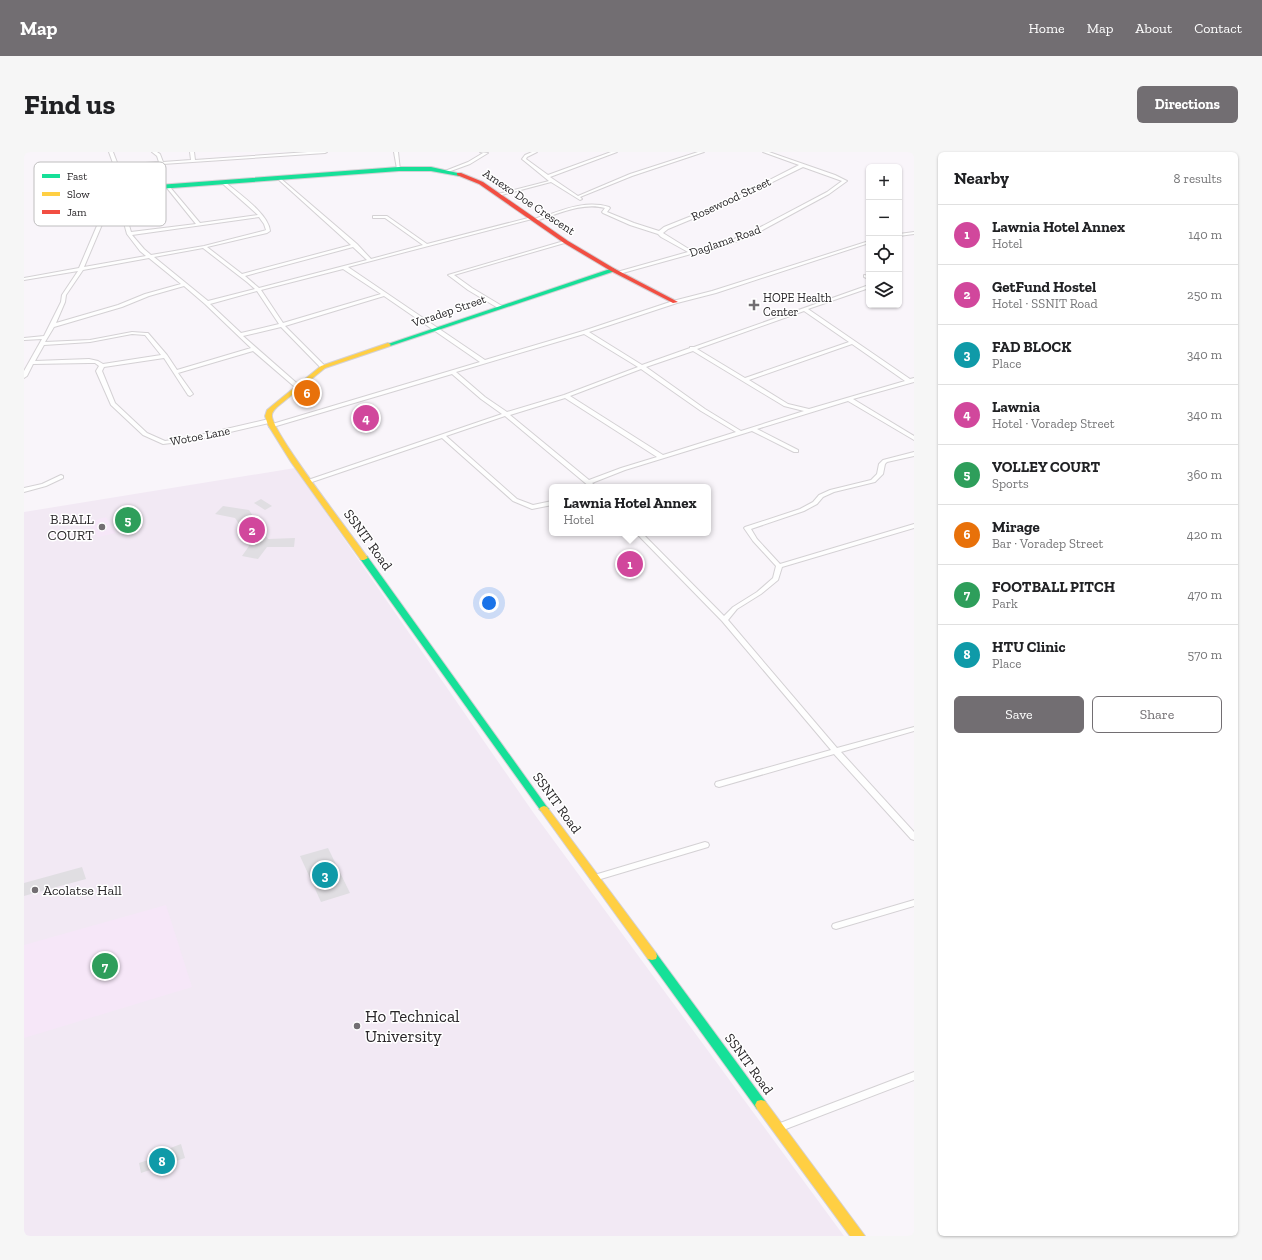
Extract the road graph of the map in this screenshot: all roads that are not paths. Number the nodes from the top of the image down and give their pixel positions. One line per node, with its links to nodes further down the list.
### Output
1 (111, 152): 14 (street)
2 (154, 152): 15 (street)
3 (192, 152): 13 (street)
4 (320, 152): 5 (street); 12 (street)
5 (325, 152)
6 (396, 152): 18 (street)
7 (482, 152): 19 (street)
8 (535, 152): 20 (street)
9 (615, 152): 20 (street)
10 (702, 152): 26 (street)
11 (767, 152): 17 (street)
12 (257, 154): 13 (street)
13 (193, 161): 16 (street)
14 (115, 162)
15 (161, 162)
16 (166, 163)
17 (803, 165): 34 (street, Rosewood Street); 43 (street, Daglama Road)
18 (399, 169): 19 (street, Amexo Doe Crescent); 21 (street, Amexo Doe Crescent)
19 (447, 170): 25 (street, Amexo Doe Crescent)
20 (547, 177): 22 (street)
21 (280, 180): 23 (street, Amexo Doe Crescent); 40 (street)
22 (552, 181): 25 (street); 26 (street)
23 (224, 183): 24 (street, Amexo Doe Crescent); 28 (street)
24 (168, 187): 31 (street)
25 (499, 195): 30 (street, Amexo Doe Crescent)
26 (578, 197): 27 (street)
27 (589, 204): 30 (street); 34 (street)
28 (261, 216): 31 (street); 42 (street)
29 (374, 217): 41 (street)
30 (533, 219): 38 (street, Amexo Doe Crescent); 41 (street)
31 (199, 224): 36 (street)
32 (100, 226): 47 (street)
33 (127, 226): 36 (street)
34 (660, 233): 43 (street)
35 (914, 233): 37 (street)
36 (129, 234): 44 (street)
37 (902, 235)
38 (566, 242): 48 (street, Amexo Doe Crescent); 57 (street)
39 (866, 243): 55 (street)
40 (354, 245): 45 (street); 49 (street)
41 (426, 246): 45 (street)
42 (204, 247): 44 (street); 49 (street)
43 (692, 253): 48 (street, Daglama Road)
44 (148, 256): 47 (street); 51 (street)
45 (370, 260): 46 (street)
46 (344, 267): 53 (street); 54 (street)
47 (81, 269): 50 (street); 60 (street)
48 (616, 272): 55 (street, Amexo Doe Crescent); 57 (street, Voradep Street)
49 (243, 275): 53 (street)
50 (24, 279)
51 (184, 285): 56 (street); 60 (street)
52 (866, 287): 58 (street)
53 (258, 290): 56 (street); 59 (street)
54 (383, 295): 59 (street); 61 (street)
55 (675, 302): 62 (street)
56 (206, 304): 63 (street)
57 (500, 306): 61 (street, Voradep Street)
58 (806, 309): 66 (street); 68 (street)
59 (282, 325): 63 (street); 74 (street)
60 (52, 326): 64 (street)
61 (435, 328): 71 (street); 74 (street, Voradep Street)
62 (585, 332): 71 (street); 75 (street)
63 (239, 335): 69 (street)
64 (46, 337): 65 (street); 67 (street)
65 (24, 339)
66 (853, 342): 79 (street); 80 (street)
67 (42, 344): 70 (street); 72 (street)
68 (692, 348): 75 (street); 79 (street)
69 (254, 349): 76 (street); 81 (street)
70 (165, 356): 73 (street); 76 (street)
71 (484, 362): 77 (street)
72 (31, 363): 73 (street); 78 (street)
73 (102, 366): 87 (street, Wotoe Lane)
74 (323, 367): 81 (street, Voradep Street)
75 (642, 367): 83 (street); 89 (street)
76 (175, 372): 82 (street)
77 (453, 372): 86 (street); 87 (street)
78 (24, 376)
79 (745, 380): 85 (street)
80 (913, 381): 84 (street)
81 (298, 387): 87 (street)
82 (190, 394)
83 (566, 396): 86 (street); 94 (street)
84 (849, 400): 85 (street); 91 (street)
85 (811, 411): 88 (street)
86 (506, 414): 90 (street); 97 (street)
87 (270, 424): 96 (street, SSNIT Road)
88 (753, 429): 89 (street); 92 (street)
89 (741, 433): 94 (street)
90 (443, 436): 96 (street); 99 (street)
91 (913, 436)
92 (796, 451)
93 (914, 454): 102 (street)
94 (662, 457): 97 (street)
95 (61, 477): 98 (street)
96 (310, 481): 109 (street, SSNIT Road)
97 (589, 482)
98 (24, 490)
99 (549, 504)
100 (914, 526): 102 (street)
101 (642, 536): 103 (street)
102 (779, 566): 103 (street)
103 (724, 620): 105 (street)
104 (914, 729): 105 (street)
105 (835, 750): 106 (street); 107 (street)
106 (719, 784)
107 (914, 837)
108 (705, 845): 109 (street)
109 (594, 878): 113 (street, SSNIT Road)
110 (914, 903): 111 (street)
111 (836, 926)
112 (914, 1076): 113 (street)
113 (778, 1128): 114 (street, SSNIT Road)
114 (858, 1236)

